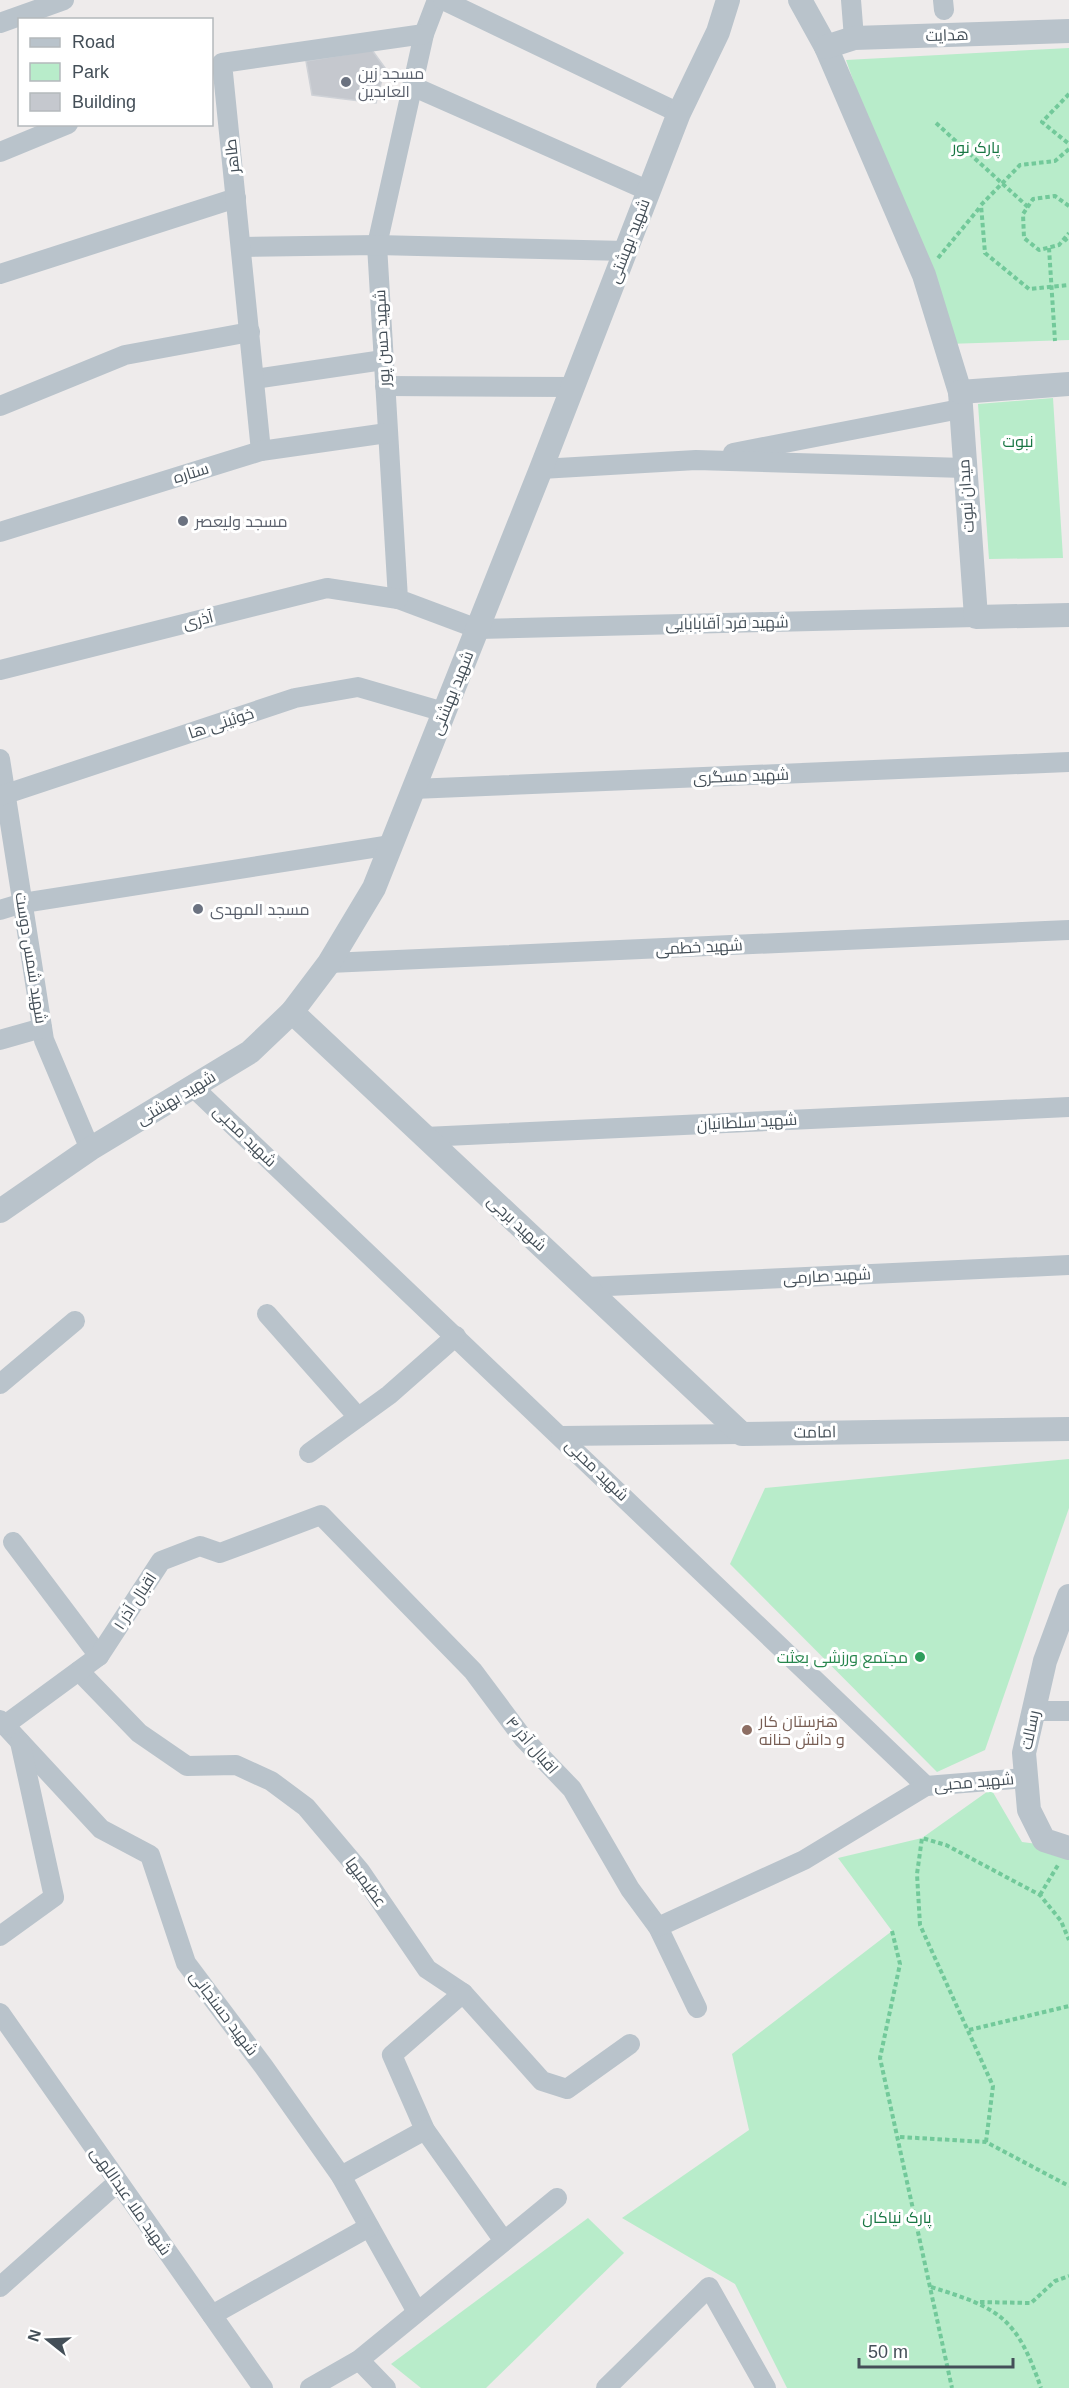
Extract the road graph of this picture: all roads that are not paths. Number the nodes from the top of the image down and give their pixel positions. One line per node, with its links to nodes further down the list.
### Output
1 (64, 0): 8 (street)
2 (437, 0): 11 (street, شهید حسن پور)
3 (443, 0): 16 (street)
4 (728, 0): 10 (street, شهید بهشتی)
5 (744, 0): 10 (street, شهید بهشتی)
6 (800, 0): 13 (street)
7 (852, 0): 12 (street)
8 (0, 24)
9 (1069, 31): 12 (street, هدایت)
10 (718, 32): 16 (street, شهید بهشتی)
11 (424, 34): 14 (street, طاهر); 15 (street, شهید حسن پور)
12 (854, 38): 13 (street, هدایت)
13 (826, 47): 31 (street)
14 (217, 65): 20 (street, طاهر)
15 (412, 86): 19 (street); 21 (street, شهید حسن پور)
16 (679, 113): 19 (street, شهید بهشتی)
17 (63, 126): 18 (street)
18 (0, 152)
19 (649, 191): 23 (street, شهید بهشتی)
20 (236, 198): 22 (street, طاهر); 24 (street)
21 (377, 245): 22 (street); 23 (street); 26 (street, شهید حسن پور)
22 (241, 247): 25 (street, طاهر)
23 (626, 251): 30 (street, شهید بهشتی)
24 (0, 274)
25 (250, 332): 27 (street, طاهر); 32 (street)
26 (383, 360): 27 (street); 29 (street, شهید حسن پور)
27 (254, 379): 34 (street, طاهر)
28 (1069, 384): 31 (street)
29 (385, 386): 30 (street); 33 (street, شهید حسن پور)
30 (573, 387): 37 (street, شهید بهشتی)
31 (960, 401): 35 (street); 36 (street, میدان نبوت)
32 (0, 406)
33 (387, 433): 34 (street, ستاره); 39 (street, شهید حسن پور)
34 (261, 451): 38 (street, ستاره)
35 (696, 460): 36 (street); 37 (street)
36 (964, 468): 41 (street, میدان نبوت)
37 (541, 469): 42 (street, شهید بهشتی)
38 (0, 532)
39 (398, 599): 42 (street); 43 (street, آذری)
40 (1069, 615): 41 (street)
41 (976, 617): 42 (street, شهید فرد آقابابایی)
42 (478, 628): 44 (street, شهید بهشتی)
43 (0, 670)
44 (444, 712): 47 (street, شهید بهشتی); 48 (street, خوئینی ها)
45 (0, 759): 48 (street, شهید شمس دوست)
46 (1069, 762): 47 (street, شهید مسگری)
47 (413, 789): 49 (street, شهید بهشتی)
48 (3, 795): 50 (street, شهید شمس دوست)
49 (391, 845): 50 (street); 53 (street, شهید بهشتی)
50 (22, 903): 51 (street); 55 (street, شهید شمس دوست)
51 (0, 910)
52 (1069, 930): 53 (street, شهید خطمی)
53 (329, 963): 54 (street, شهید بهشتی)
54 (292, 1012): 57 (street, شهید بهشتی); 59 (street, شهید برجی)
55 (42, 1028): 56 (street); 60 (street, شهید شمس دوست)
56 (0, 1040)
57 (194, 1088): 60 (street, شهید بهشتی); 66 (street, شهید محبی)
58 (1069, 1107): 59 (street, شهید سلطانیان)
59 (425, 1137): 63 (street, شهید برجی)
60 (90, 1149): 61 (street, شهید بهشتی)
61 (0, 1211)
62 (1069, 1265): 63 (street, شهید صارمی)
63 (586, 1287): 70 (street, شهید برجی)
64 (267, 1314): 68 (street)
65 (75, 1321): 67 (street)
66 (456, 1336): 68 (street); 71 (street, شهید محبی)
67 (0, 1384)
68 (358, 1417): 72 (street)
69 (1069, 1429): 70 (street, امامت)
70 (742, 1434): 71 (street, امامت)
71 (561, 1436): 83 (street, شهید محبی)
72 (309, 1453)
73 (321, 1515): 76 (street, اقبال آذر ۱); 85 (street, اقبال آذر ۴)
74 (13, 1542): 76 (street)
75 (1069, 1596): 78 (street, رسالت)
76 (99, 1656): 77 (street, اقبال آذر ۱)
77 (79, 1671): 80 (street, اقبال آذر ۱); 87 (street, عظیمیها)
78 (1034, 1711): 79 (street); 82 (street, رسالت)
79 (1069, 1711)
80 (2, 1722): 81 (street, شهید حسنجانی)
81 (20, 1742): 86 (street); 92 (street, شهید حسنجانی)
82 (1026, 1778): 83 (street, شهید محبی); 84 (street, رسالت)
83 (926, 1786): 85 (street)
84 (1066, 1853)
85 (658, 1927): 88 (street, اقبال آذر ۴)
86 (0, 1936)
87 (463, 1993): 90 (street, عظیمیها); 91 (street)
88 (697, 2008)
89 (0, 2013): 93 (street, شهید ملا عبداللهی)
90 (630, 2044)
91 (425, 2130): 92 (street); 96 (street)
92 (340, 2176): 95 (street, شهید حسنجانی)
93 (118, 2182): 97 (street); 99 (street, شهید ملا عبداللهی)
94 (557, 2198): 96 (street)
95 (369, 2226): 98 (street, شهید حسنجانی); 99 (street)
96 (504, 2241): 98 (street)
97 (0, 2287)
98 (417, 2312): 100 (street)
99 (212, 2315): 101 (street, شهید ملا عبداللهی)
100 (359, 2360): 102 (street); 103 (street)
101 (263, 2388)
102 (310, 2388)
103 (386, 2388)
104 (606, 2388): 105 (street)
105 (766, 2388)

